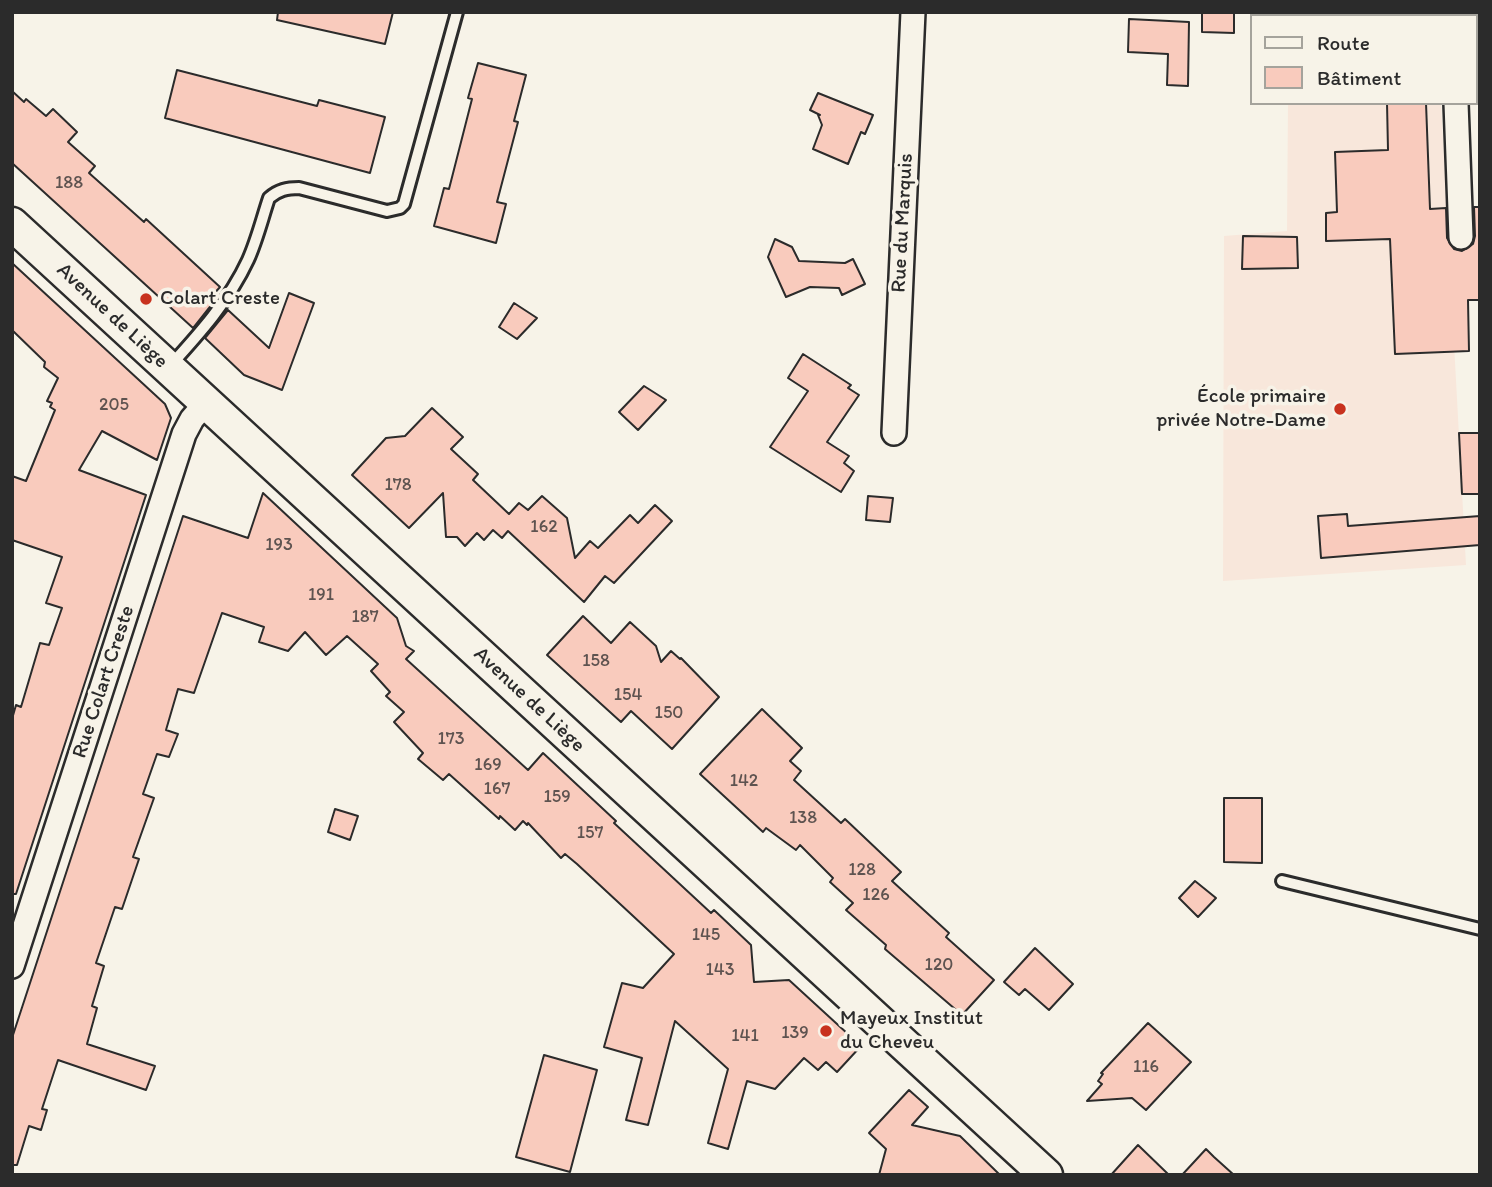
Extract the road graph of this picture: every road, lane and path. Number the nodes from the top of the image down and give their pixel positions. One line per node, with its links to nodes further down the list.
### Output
1 (457, 12): 6 (lane)
2 (913, 12): 8 (street, Rue du Marquis)
3 (1456, 105): 5 (street)
4 (12, 225): 6 (main road, Avenue de Liège)
5 (1461, 237)
6 (169, 368): 7 (main road, Avenue de Liège)
7 (206, 403): 11 (street, Rue Colart Creste); 12 (main road, Avenue de Liège)
8 (894, 433)
9 (1282, 881): 10 (lane)
10 (1480, 929)
11 (12, 967)
12 (1046, 1175)

